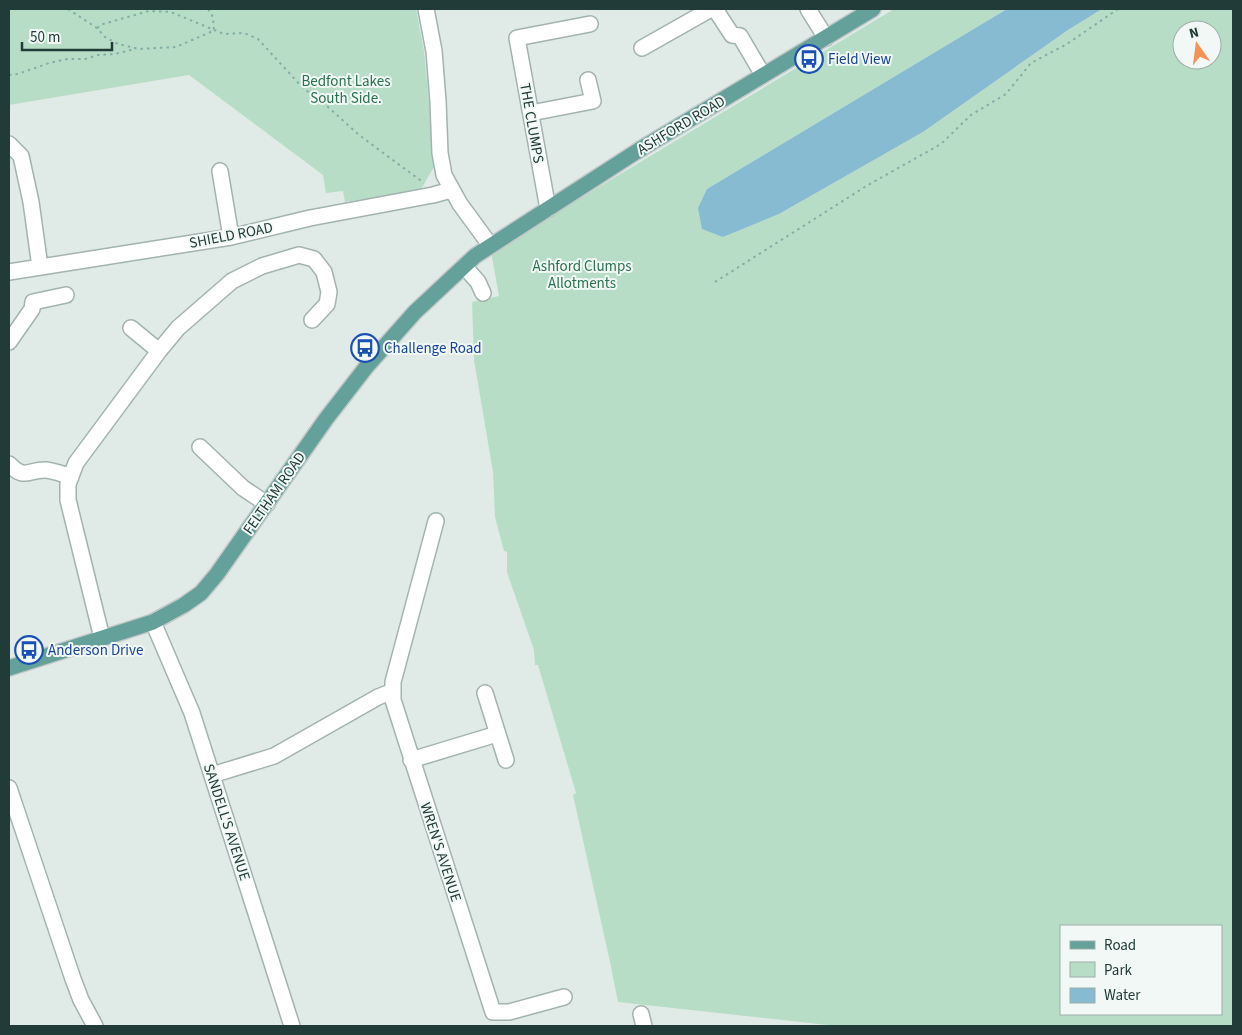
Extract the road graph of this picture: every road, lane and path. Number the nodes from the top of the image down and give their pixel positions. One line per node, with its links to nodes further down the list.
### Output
1 (68, 9): 9 (path)
2 (208, 9): 10 (path)
3 (426, 9): 21 (street)
4 (713, 9): 13 (street); 15 (street)
5 (808, 9): 11 (street)
6 (873, 9): 11 (main road, ASHFORD ROAD)
7 (1118, 9): 28 (path)
8 (590, 24): 17 (street, THE CLUMPS)
9 (97, 28): 10 (path); 12 (path)
10 (214, 31): 12 (path); 20 (path)
11 (826, 38): 15 (main road, ASHFORD ROAD)
12 (137, 48): 14 (path)
13 (642, 48)
14 (9, 75)
15 (763, 75): 22 (main road, ASHFORD ROAD)
16 (588, 80): 17 (street)
17 (531, 113): 22 (street, THE CLUMPS)
18 (9, 144): 26 (street)
19 (220, 171): 23 (street)
20 (425, 183)
21 (452, 190): 23 (street, SHIELD ROAD); 24 (street)
22 (548, 208): 24 (main road, ASHFORD ROAD)
23 (231, 236): 26 (street, SHIELD ROAD)
24 (490, 244): 25 (main road, FELTHAM ROAD)
25 (464, 266): 29 (street); 38 (main road, FELTHAM ROAD)
26 (40, 267): 27 (street, SHIELD ROAD)
27 (9, 272)
28 (715, 282)
29 (483, 293)
30 (66, 295): 33 (street)
31 (312, 320): 34 (street)
32 (131, 328): 34 (street)
33 (9, 342)
34 (159, 351): 37 (street)
35 (200, 447): 38 (street)
36 (9, 464): 37 (street)
37 (70, 477): 41 (street)
38 (267, 504): 40 (main road, FELTHAM ROAD)
39 (436, 522): 43 (street, WREN'S AVENUE)
40 (154, 622): 41 (main road, FELTHAM ROAD); 48 (street, SANDELL'S AVENUE)
41 (102, 638): 42 (main road, FELTHAM ROAD)
42 (9, 668)
43 (393, 691): 46 (street, WREN'S AVENUE); 48 (street)
44 (485, 693): 45 (street)
45 (497, 734): 46 (street); 47 (street)
46 (411, 760): 50 (street, WREN'S AVENUE)
47 (506, 760)
48 (212, 775): 52 (street, SANDELL'S AVENUE)
49 (9, 788): 51 (street)
50 (564, 997)
51 (95, 1026)
52 (292, 1026)

